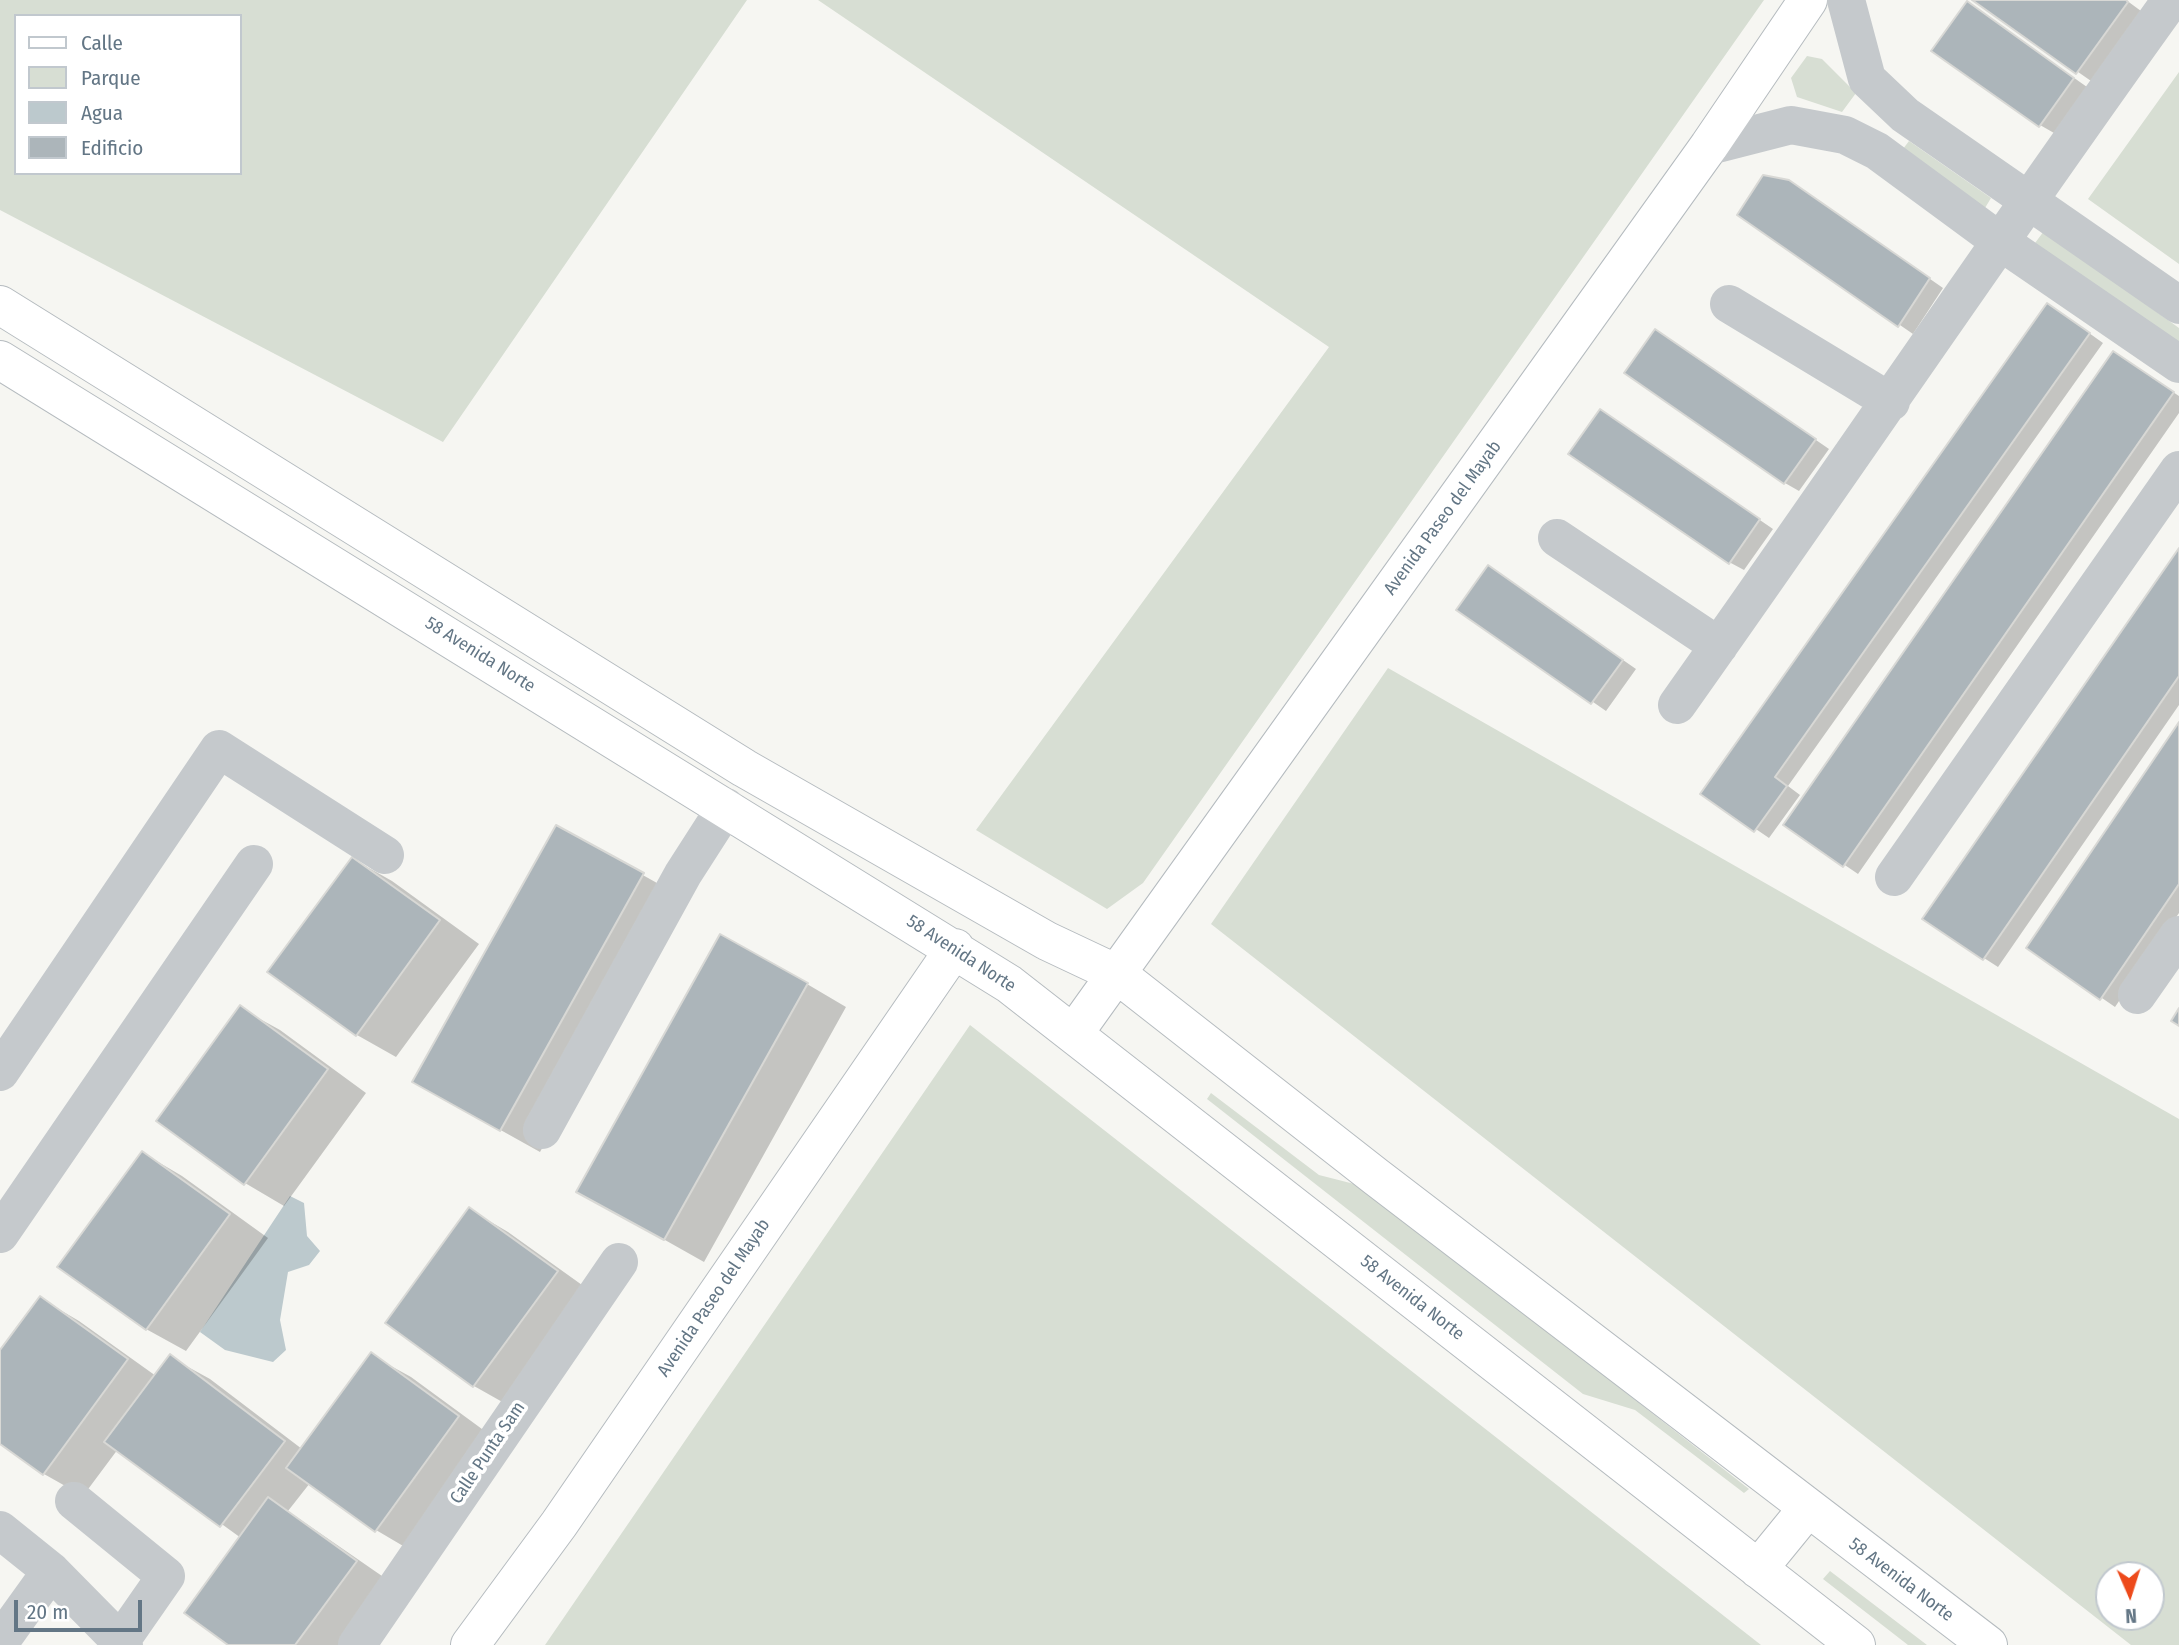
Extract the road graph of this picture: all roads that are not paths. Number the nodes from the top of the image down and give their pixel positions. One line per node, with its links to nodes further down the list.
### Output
1 (1808, 0): 5 (main road, Avenida Paseo del Mayab)
2 (1846, 0): 4 (street)
3 (2171, 0): 7 (street)
4 (1905, 116): 6 (street); 7 (street)
5 (1709, 145): 6 (street); 25 (main road, Avenida Paseo del Mayab)
6 (1877, 152): 8 (street)
7 (2026, 201): 8 (street); 11 (street)
8 (1998, 240): 13 (street); 14 (street)
9 (1729, 304): 14 (street)
10 (0, 305): 25 (main road, 58 Avenida Norte)
11 (2179, 306)
12 (0, 360): 19 (main road, 58 Avenida Norte)
13 (2179, 365)
14 (1891, 402): 17 (street)
15 (2179, 470): 22 (street)
16 (1557, 538): 17 (street)
17 (1719, 646): 18 (street)
18 (1677, 705)
19 (726, 807): 24 (main road, 58 Avenida Norte); 29 (street)
20 (385, 855): 28 (street)
21 (254, 864): 30 (street)
22 (1894, 877)
23 (2179, 935): 26 (street)
24 (955, 948): 27 (main road, 58 Avenida Norte); 40 (main road, Avenida Paseo del Mayab)
25 (1116, 974): 27 (main road, Avenida Paseo del Mayab); 33 (main road, 58 Avenida Norte)
26 (2137, 995)
27 (1074, 1033): 35 (main road, 58 Avenida Norte)
28 (0, 1072)
29 (542, 1130)
30 (0, 1234)
31 (619, 1262): 39 (street, Calle Punta Sam)
32 (74, 1501): 38 (street)
33 (1807, 1509): 35 (main road); 42 (main road, 58 Avenida Norte)
34 (0, 1530): 36 (street)
35 (1758, 1569): 41 (main road, 58 Avenida Norte)
36 (51, 1572): 37 (street); 38 (street)
37 (1, 1638)
38 (122, 1644)
39 (357, 1645)
40 (470, 1645)
41 (1856, 1645)
42 (1988, 1645)

